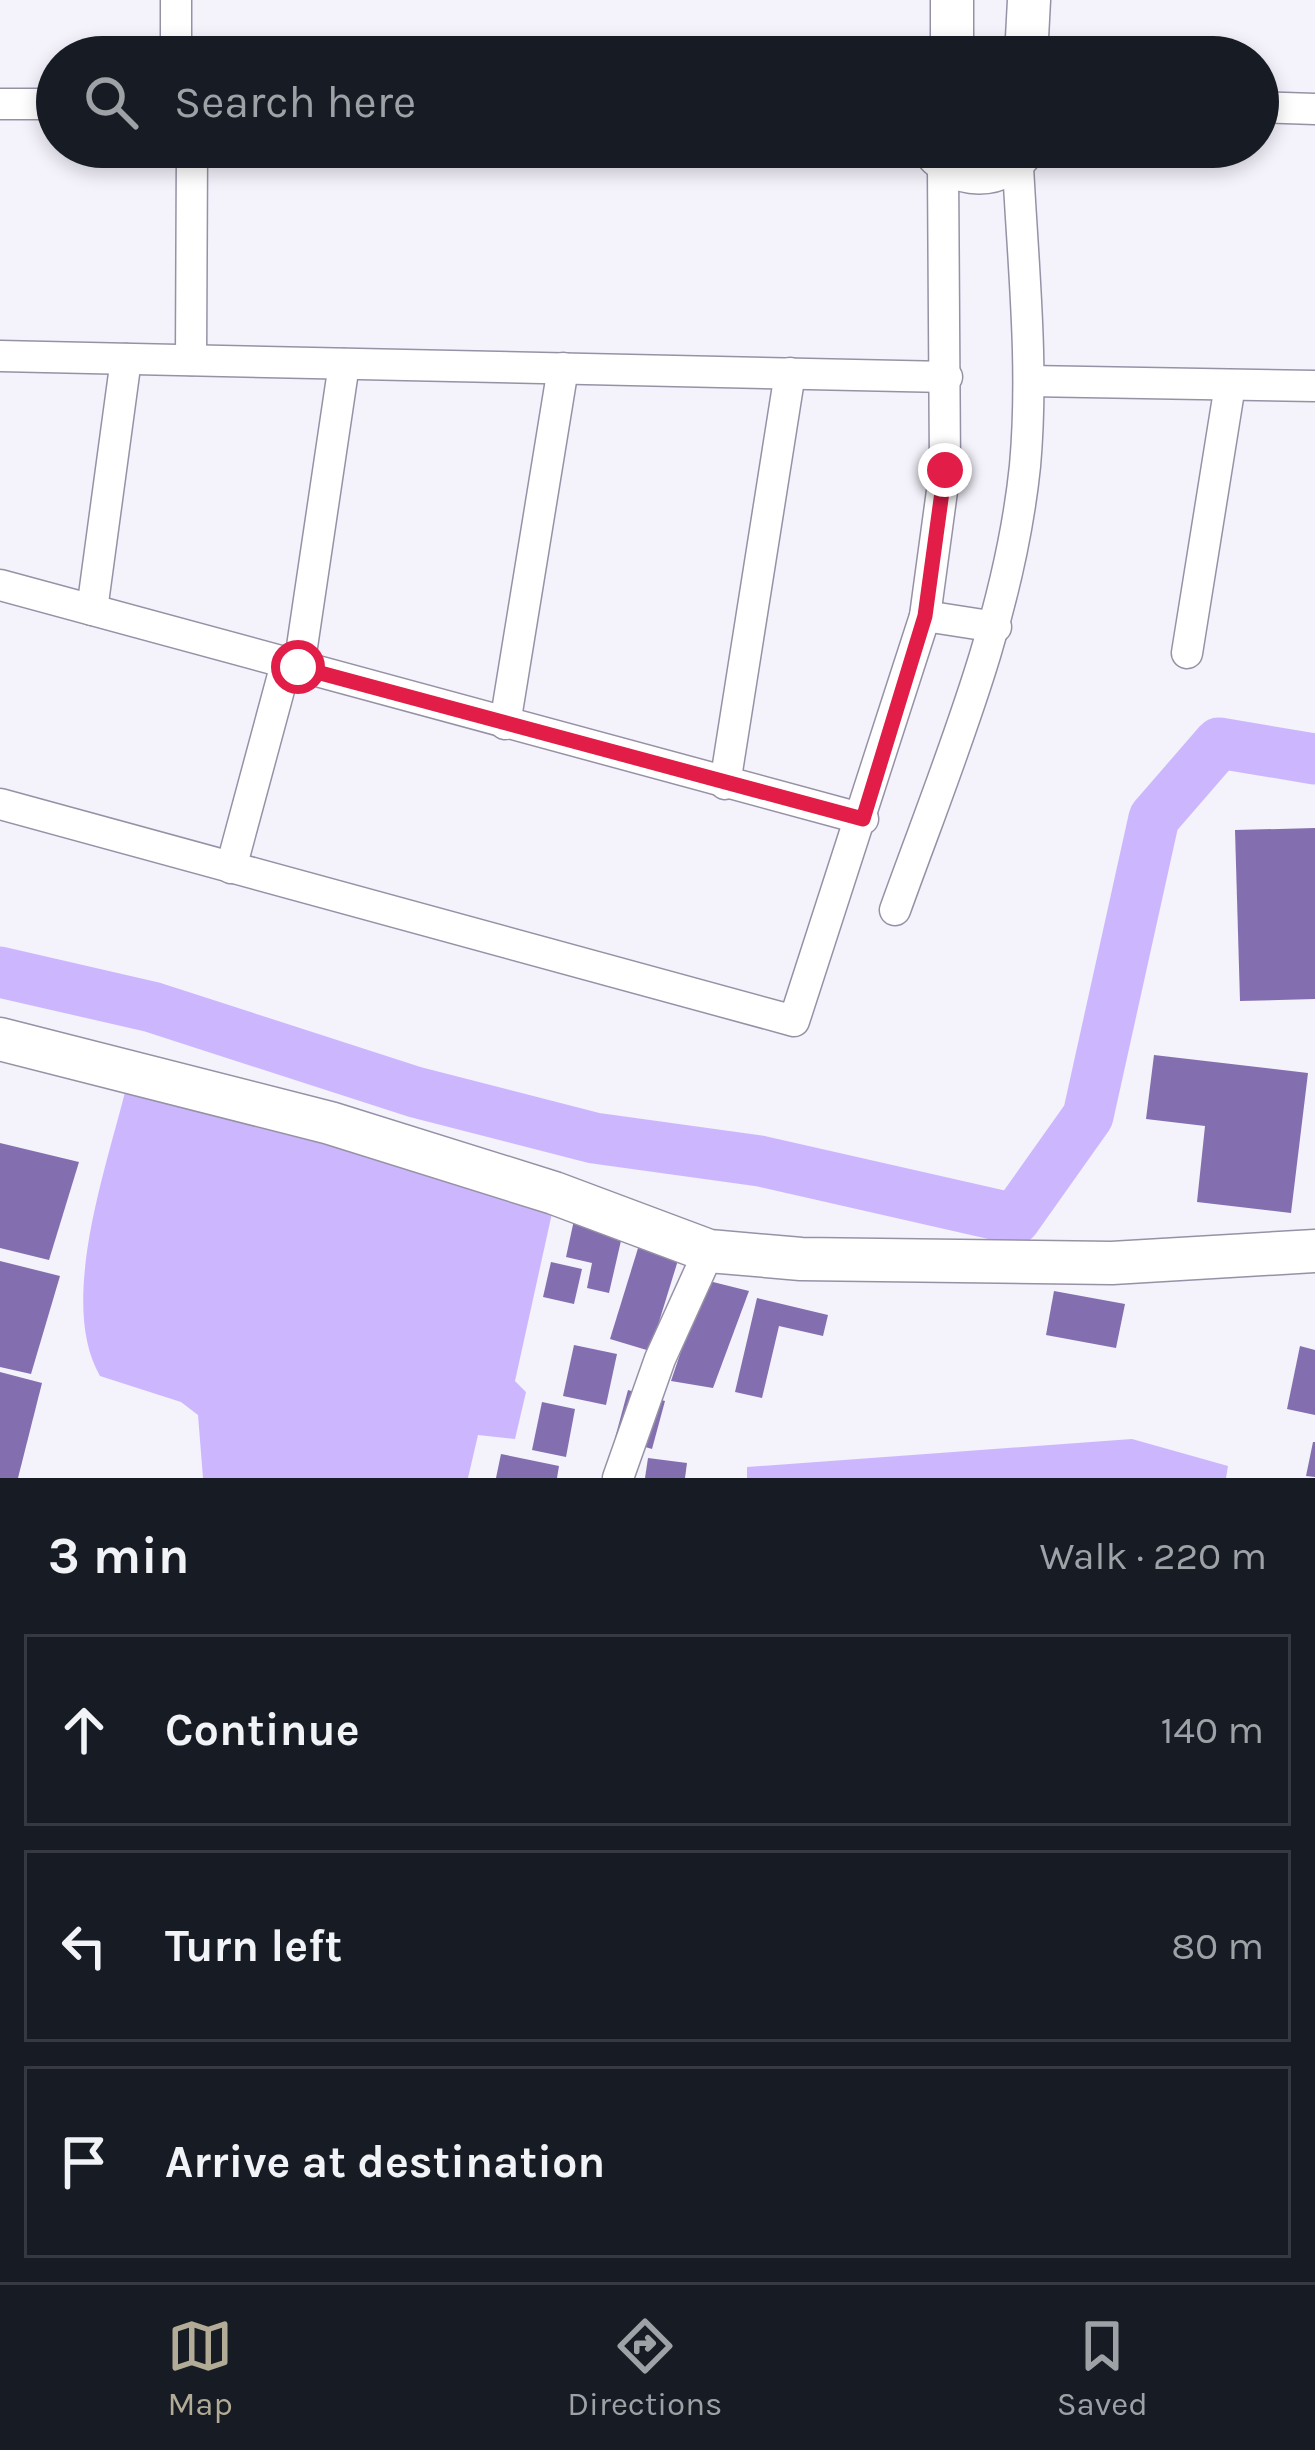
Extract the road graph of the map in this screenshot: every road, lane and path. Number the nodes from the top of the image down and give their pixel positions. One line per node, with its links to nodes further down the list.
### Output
1 (176, 0): 4 (street)
2 (952, 0): 5 (street)
3 (1029, 0): 6 (street)
4 (176, 36)
5 (952, 36)
6 (1027, 36)
7 (0, 104): 8 (street)
8 (36, 104)
9 (1279, 108): 10 (street)
10 (1315, 109)
11 (192, 168): 18 (street)
12 (934, 168): 22 (street)
13 (951, 168): 14 (street)
14 (1012, 168)
15 (1025, 168): 23 (street)
16 (0, 356): 17 (street)
17 (126, 359): 18 (street); 27 (street)
18 (190, 360): 19 (street)
19 (344, 364): 20 (street); 31 (street)
20 (563, 368): 21 (street); 32 (street)
21 (790, 374): 22 (street); 33 (street)
22 (947, 377): 28 (street)
23 (1029, 382): 24 (street); 29 (street)
24 (1230, 385): 25 (street); 30 (street)
25 (1315, 386)
26 (0, 585): 27 (street)
27 (92, 610): 31 (street)
28 (925, 616): 29 (street); 35 (street)
29 (996, 627): 37 (street)
30 (1187, 653)
31 (292, 665): 32 (street); 36 (street)
32 (505, 724): 33 (street)
33 (725, 784): 35 (street)
34 (0, 804): 36 (street)
35 (863, 819): 36 (street)
36 (231, 868)
37 (895, 910)
38 (0, 1039): 39 (street)
39 (709, 1251): 40 (street); 41 (street)
40 (1315, 1251)
41 (617, 1478)

